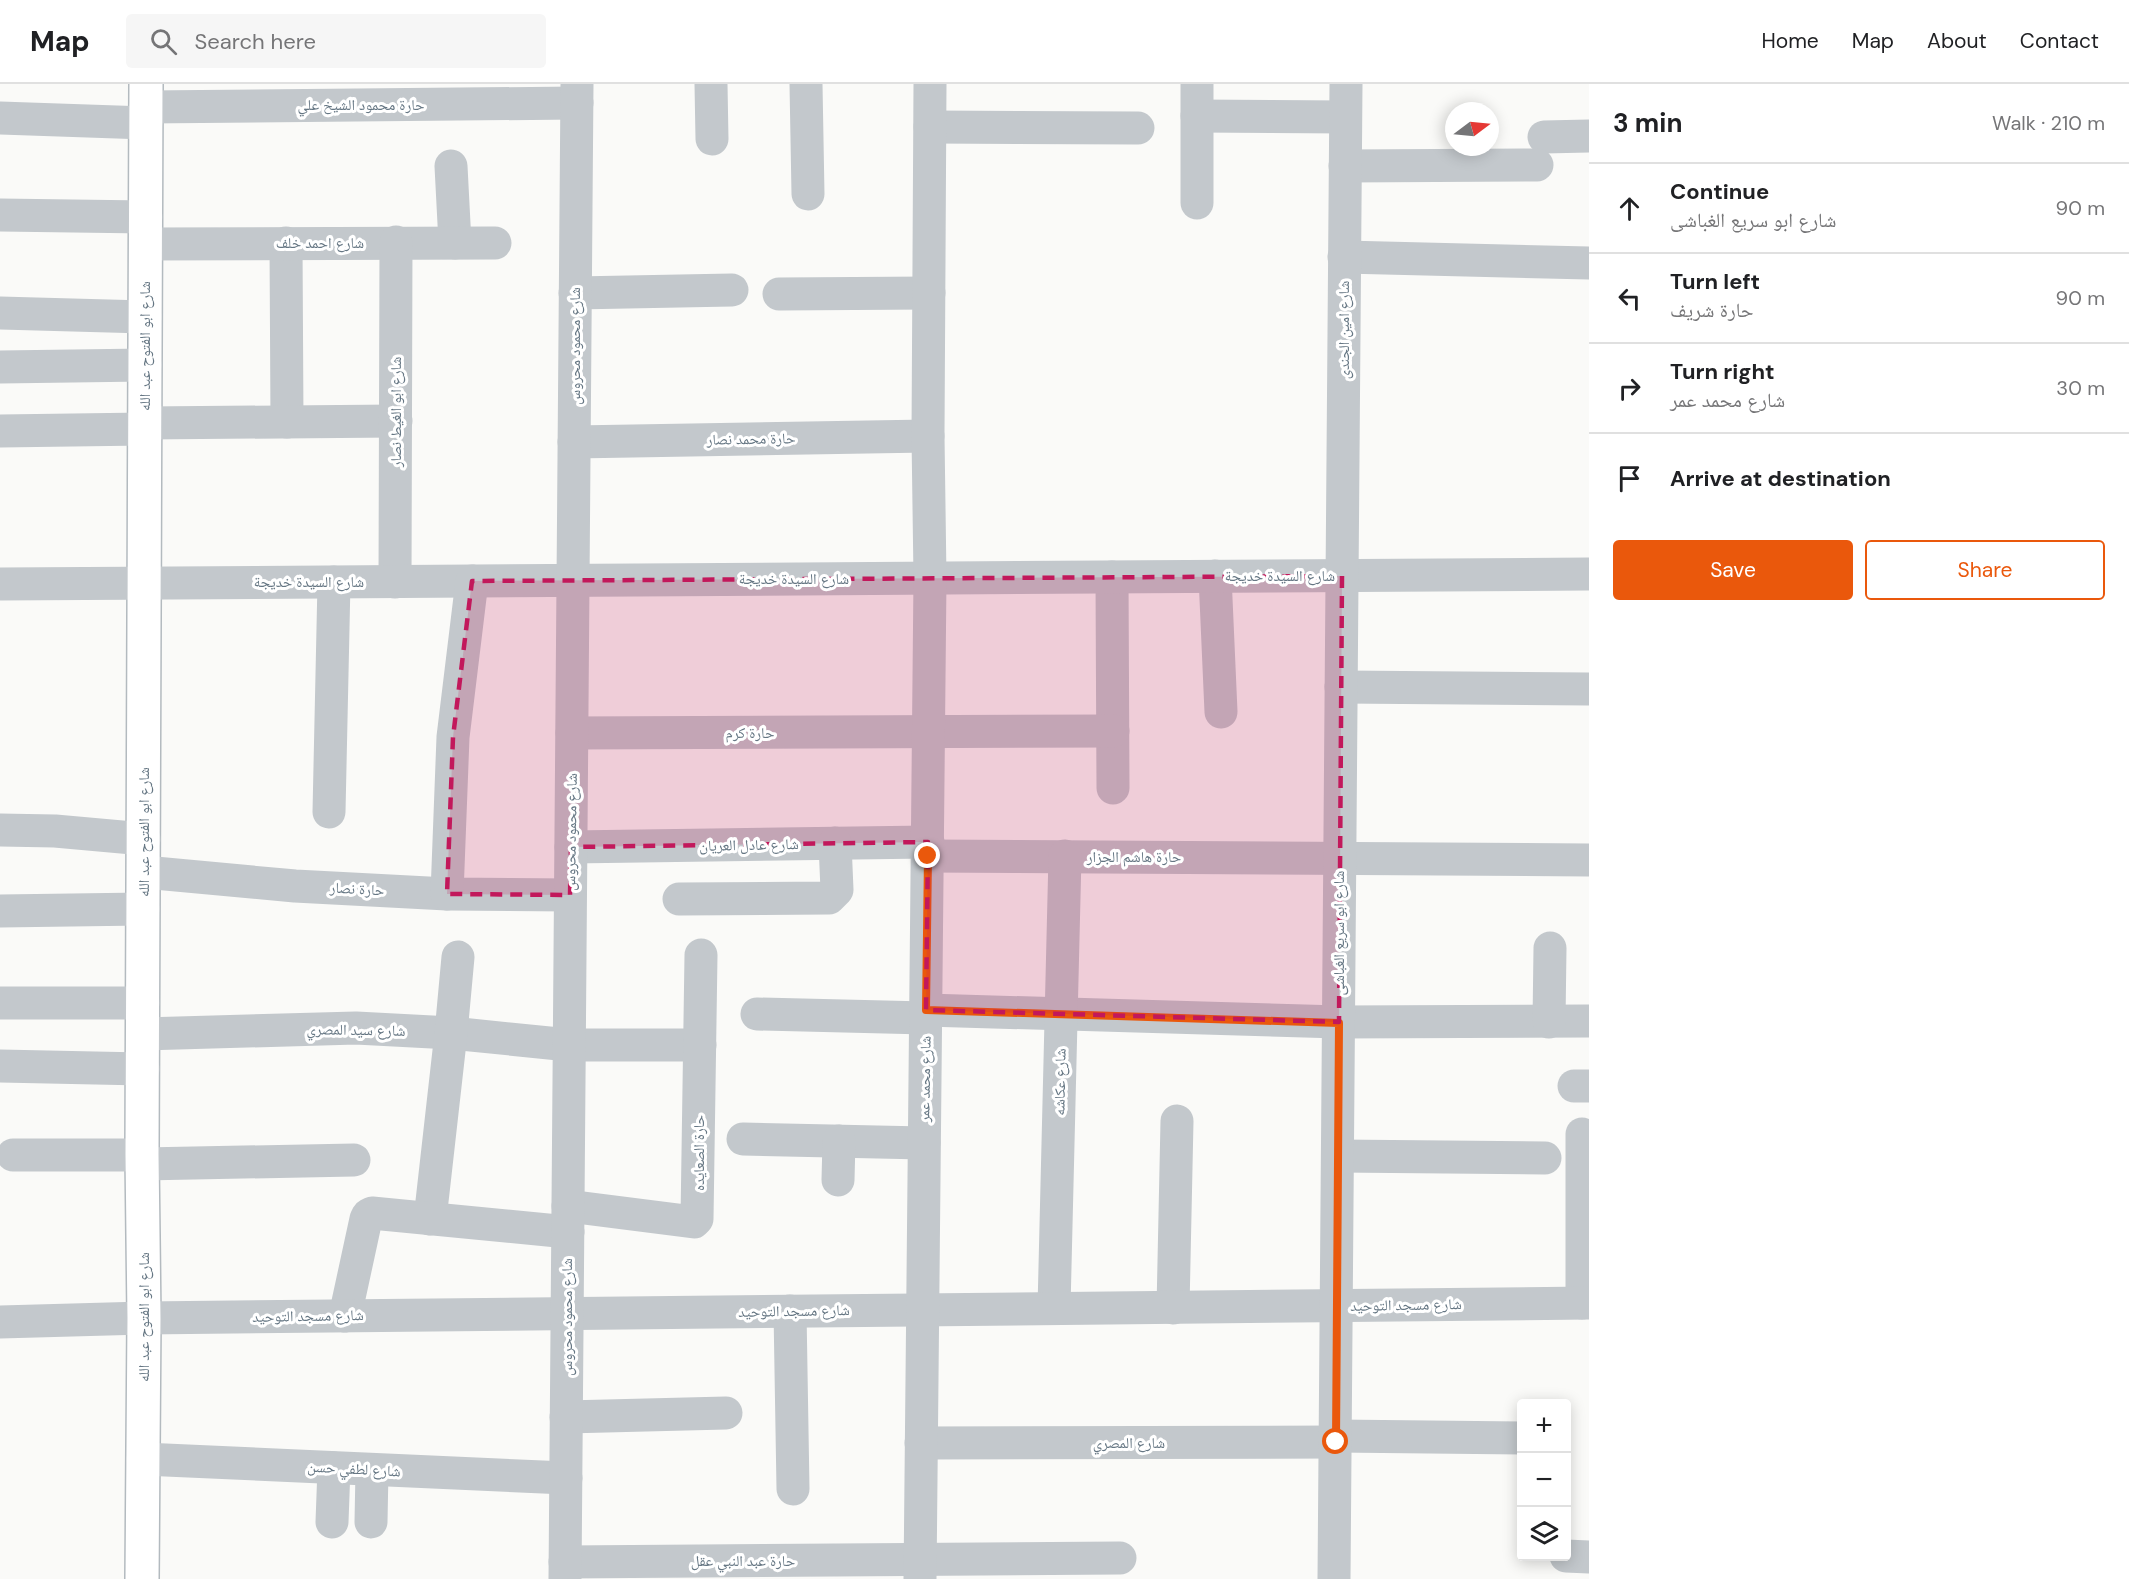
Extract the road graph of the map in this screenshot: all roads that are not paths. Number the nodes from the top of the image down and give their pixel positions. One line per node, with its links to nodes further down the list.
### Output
1 (711, 84): 13 (street)
2 (806, 84): 16 (street)
3 (930, 84): 10 (street, شارع محمد عمر)
4 (1346, 84): 8 (street, شارع امين الجندى)
5 (577, 94): 7 (street, حارة محمود الشيخ علي); 27 (street, شارع محمود محروس)
6 (1197, 100): 8 (street); 17 (street)
7 (146, 104): 9 (street, حارة محمود الشيخ علي); 19 (street, شارع ابو الفتوح عبد الله)
8 (1346, 117): 15 (street, شارع امين الجندى)
9 (0, 118)
10 (930, 127): 11 (street); 28 (street, شارع محمد عمر)
11 (1138, 128)
12 (1589, 136): 15 (street)
13 (712, 139)
14 (451, 166): 22 (street)
15 (1345, 166): 24 (street, شارع امين الجندى)
16 (807, 194)
17 (1197, 203)
18 (0, 215): 19 (street, شارع احمد خلف)
19 (146, 231): 21 (street, شارع احمد خلف); 31 (street, شارع ابو الفتوح عبد الله)
20 (396, 242): 21 (street, شارع احمد خلف); 22 (street, شارع احمد خلف); 34 (street, شارع ابو الغيط نصار)
21 (286, 243): 35 (street)
22 (455, 243): 23 (street, شارع احمد خلف)
23 (495, 243)
24 (1344, 257): 25 (street); 42 (street, شارع امين الجندى)
25 (1589, 263)
26 (732, 290): 27 (street)
27 (575, 293): 39 (street, شارع محمود محروس)
28 (929, 293): 29 (street); 38 (street, شارع محمد عمر)
29 (779, 294)
30 (0, 313): 31 (street)
31 (145, 317): 32 (street, شارع ابو الفتوح عبد الله)
32 (145, 365): 33 (street); 36 (street, شارع ابو الفتوح عبد الله)
33 (0, 367)
34 (396, 421): 35 (street); 48 (street, شارع ابو الغيط نصار)
35 (287, 422): 36 (street)
36 (145, 426): 37 (street); 49 (street, شارع ابو الفتوح عبد الله)
37 (0, 431)
38 (928, 436): 39 (street, حارة محمد نصار); 44 (street, شارع محمد عمر)
39 (574, 442): 45 (street, شارع محمود محروس)
40 (1589, 574): 42 (street, شارع السيدة خديجة)
41 (1215, 576): 42 (street, شارع السيدة خديجة); 43 (street, شارع السيدة خديجة); 53 (street)
42 (1342, 576): 51 (street, شارع ابو سريع الغباشى)
43 (1113, 577): 44 (street, شارع السيدة خديجة); 54 (street)
44 (930, 578): 45 (street, شارع السيدة خديجة); 55 (street, شارع محمد عمر)
45 (573, 580): 46 (street, شارع السيدة خديجة); 56 (street, شارع محمود محروس)
46 (472, 581): 48 (street, شارع السيدة خديجة); 68 (street)
47 (334, 582): 48 (street, شارع السيدة خديجة); 49 (street, شارع السيدة خديجة); 58 (street)
48 (395, 582)
49 (144, 583): 50 (street, شارع السيدة خديجة); 60 (street, شارع ابو الفتوح عبد الله)
50 (0, 584)
51 (1341, 687): 52 (street); 65 (street, شارع ابو سريع الغباشى)
52 (1589, 688)
53 (1221, 712)
54 (1113, 731): 55 (street, حارة كرم); 57 (street)
55 (928, 732): 56 (street, حارة كرم); 63 (street, شارع محمد عمر)
56 (572, 733): 62 (street, شارع محمود محروس)
57 (1113, 788)
58 (329, 812)
59 (0, 830): 60 (street)
60 (144, 839): 67 (street, شارع ابو الفتوح عبد الله)
61 (835, 843): 62 (street, شارع عادل العريان); 63 (street, شارع عادل العريان); 70 (street)
62 (571, 847): 69 (street, شارع محمود محروس)
63 (928, 849): 64 (street, حارة هاشم الجزار); 78 (street, شارع محمد عمر)
64 (1065, 856): 65 (street, حارة هاشم الجزار); 79 (street, شارع عكاشه)
65 (1340, 857): 66 (street, حارة هاشم الجزار); 83 (street, شارع ابو سريع الغباشى)
66 (1589, 860)
67 (144, 872): 68 (street, حارة نصار); 71 (street, شارع ابو الفتوح عبد الله)
68 (447, 894): 69 (street, حارة نصار)
69 (570, 895): 86 (street, شارع محمود محروس)
70 (679, 899)
71 (143, 909): 72 (street); 80 (street, شارع ابو الفتوح عبد الله)
72 (0, 911)
73 (1550, 948): 81 (street)
74 (701, 955): 85 (street, حارة الصعايده)
75 (458, 957): 84 (street)
76 (0, 1003): 80 (street, شارع سيد المصري)
77 (757, 1014): 78 (street)
78 (926, 1014): 79 (street); 93 (street, شارع محمد عمر)
79 (1061, 1014): 83 (street); 104 (street, شارع عكاشه)
80 (143, 1018): 84 (street, شارع سيد المصري); 88 (street, شارع ابو الفتوح عبد الله)
81 (1549, 1022): 82 (street); 83 (street)
82 (1589, 1022)
83 (1339, 1023): 95 (street, شارع ابو سريع الغباشى)
84 (451, 1033): 86 (street, شارع سيد المصري); 100 (street)
85 (700, 1044): 86 (street, شارع سيد المصري); 101 (street, حارة الصعايده)
86 (569, 1045): 101 (street, شارع محمود محروس)
87 (0, 1066): 88 (street)
88 (143, 1069): 97 (street, شارع ابو الفتوح عبد الله)
89 (1177, 1121): 105 (street)
90 (1582, 1134): 102 (street)
91 (743, 1139): 92 (street)
92 (839, 1141): 93 (street); 99 (street)
93 (924, 1143): 106 (street, شارع محمد عمر)
94 (13, 1155): 97 (street)
95 (1338, 1156): 96 (street); 103 (street, شارع ابو سريع الغباشى)
96 (1545, 1158)
97 (143, 1160): 98 (street); 110 (street, شارع ابو الفتوح عبد الله)
98 (354, 1160)
99 (838, 1180)
100 (430, 1219): 101 (street); 109 (street)
101 (568, 1219): 108 (street, شارع محمود محروس)
102 (1585, 1303): 103 (street, شارع مسجد التوحيد)
103 (1337, 1306): 105 (street, شارع مسجد التوحيد); 115 (street, شارع ابو سريع الغباشى)
104 (1054, 1308): 105 (street, شارع مسجد التوحيد); 106 (street, شارع مسجد التوحيد)
105 (1173, 1308)
106 (922, 1310): 107 (street, شارع مسجد التوحيد); 116 (street, شارع محمد عمر)
107 (790, 1311): 108 (street, شارع مسجد التوحيد); 121 (street)
108 (567, 1313): 109 (street, شارع مسجد التوحيد); 113 (street, شارع محمود محروس)
109 (345, 1316): 110 (street, شارع مسجد التوحيد)
110 (144, 1318): 111 (street, شارع مسجد التوحيد); 117 (street, شارع ابو الفتوح عبد الله)
111 (0, 1322)
112 (726, 1413): 113 (street)
113 (566, 1417): 120 (street, شارع محمود محروس)
114 (1517, 1438): 115 (street, شارع المصري)
115 (1336, 1439): 116 (street, شارع المصري); 130 (street, شارع ابو سريع الغباشى)
116 (921, 1443): 127 (street, شارع محمد عمر)
117 (143, 1459): 118 (street, شارع لطفي حسن); 129 (street, شارع ابو الفتوح عبد الله)
118 (334, 1468): 119 (street, شارع لطفي حسن); 122 (street)
119 (372, 1470): 120 (street, شارع لطفي حسن); 123 (street)
120 (566, 1478): 128 (street, شارع محمود محروس)
121 (793, 1489)
122 (332, 1522)
123 (370, 1522)
124 (1571, 1556): 125 (street)
125 (1589, 1557)
126 (1120, 1558): 127 (street, حارة عبد النبي عقل)
127 (920, 1570): 128 (street, حارة عبد النبي عقل)
128 (565, 1571)
129 (142, 1579)
130 (1335, 1579)

